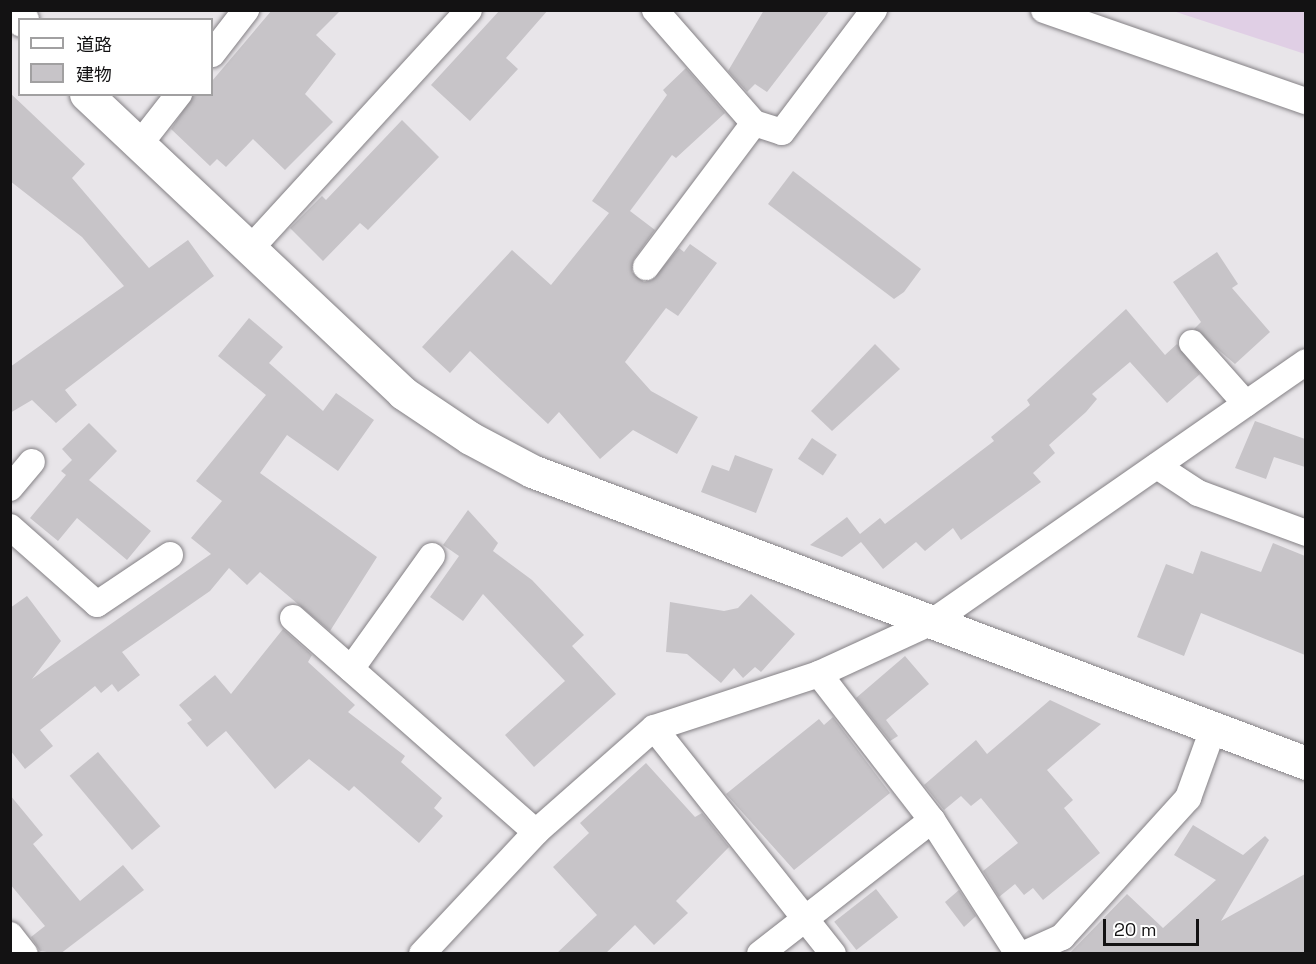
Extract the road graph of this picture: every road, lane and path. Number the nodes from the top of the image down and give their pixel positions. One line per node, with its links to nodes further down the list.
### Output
1 (246, 10): 6 (street)
2 (469, 10): 12 (street)
3 (655, 10): 10 (street)
4 (874, 10): 10 (street)
5 (1044, 10): 9 (street)
6 (213, 53)
7 (88, 96): 11 (street)
8 (177, 96): 11 (street)
9 (1305, 100)
10 (754, 123): 13 (street)
11 (139, 145): 12 (street)
12 (250, 249): 25 (street)
13 (646, 267)
14 (1192, 343): 16 (street)
15 (1305, 362): 16 (street)
16 (1246, 404): 18 (street)
17 (32, 462): 19 (street)
18 (1157, 466): 21 (street); 25 (street)
19 (10, 488)
20 (10, 527): 22 (street)
21 (1305, 532)
22 (170, 555)
23 (432, 555): 26 (street)
24 (293, 618): 26 (street)
25 (932, 622): 27 (street); 29 (street)
26 (351, 669): 32 (street)
27 (819, 674): 28 (street); 31 (street)
28 (654, 728): 32 (street); 33 (street)
29 (1213, 729): 30 (street); 40 (street)
30 (1305, 763)
31 (932, 820): 33 (street); 39 (street)
32 (536, 832): 36 (street)
33 (805, 918): 37 (street); 38 (street)
34 (10, 935): 35 (street)
35 (25, 954)
36 (422, 954)
37 (760, 954)
38 (833, 954)
39 (1018, 954)
40 (1024, 954)

